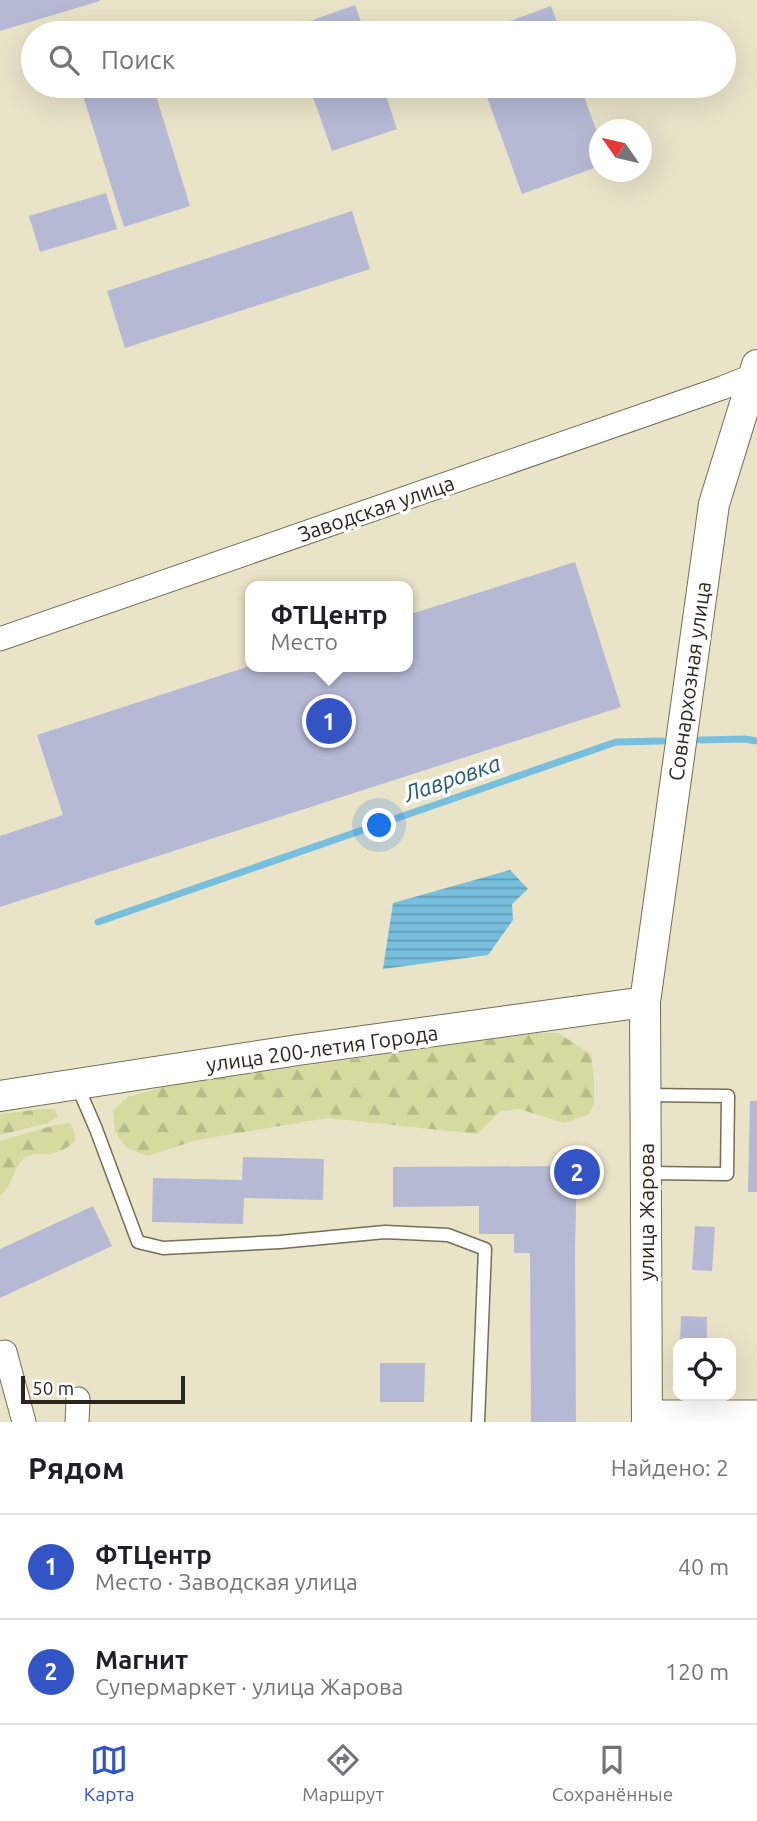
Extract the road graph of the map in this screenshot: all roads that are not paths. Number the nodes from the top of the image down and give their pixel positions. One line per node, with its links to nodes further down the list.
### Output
1 (755, 370): 2 (street, Заводская улица); 3 (street, Совнархозная улица)
2 (0, 639)
3 (645, 1002): 4 (street, улица 200-летия Города); 5 (street, улица Жарова)
4 (77, 1085): 6 (street, улица 200-летия Города); 14 (lane)
5 (645, 1095): 7 (street, улица Жарова); 7 (lane)
6 (0, 1097)
7 (646, 1173): 11 (street, улица Жарова)
8 (0, 1354): 12 (street)
9 (78, 1399): 13 (street)
10 (757, 1412): 11 (street)
11 (647, 1417)
12 (24, 1422)
13 (78, 1422)
14 (478, 1422)

